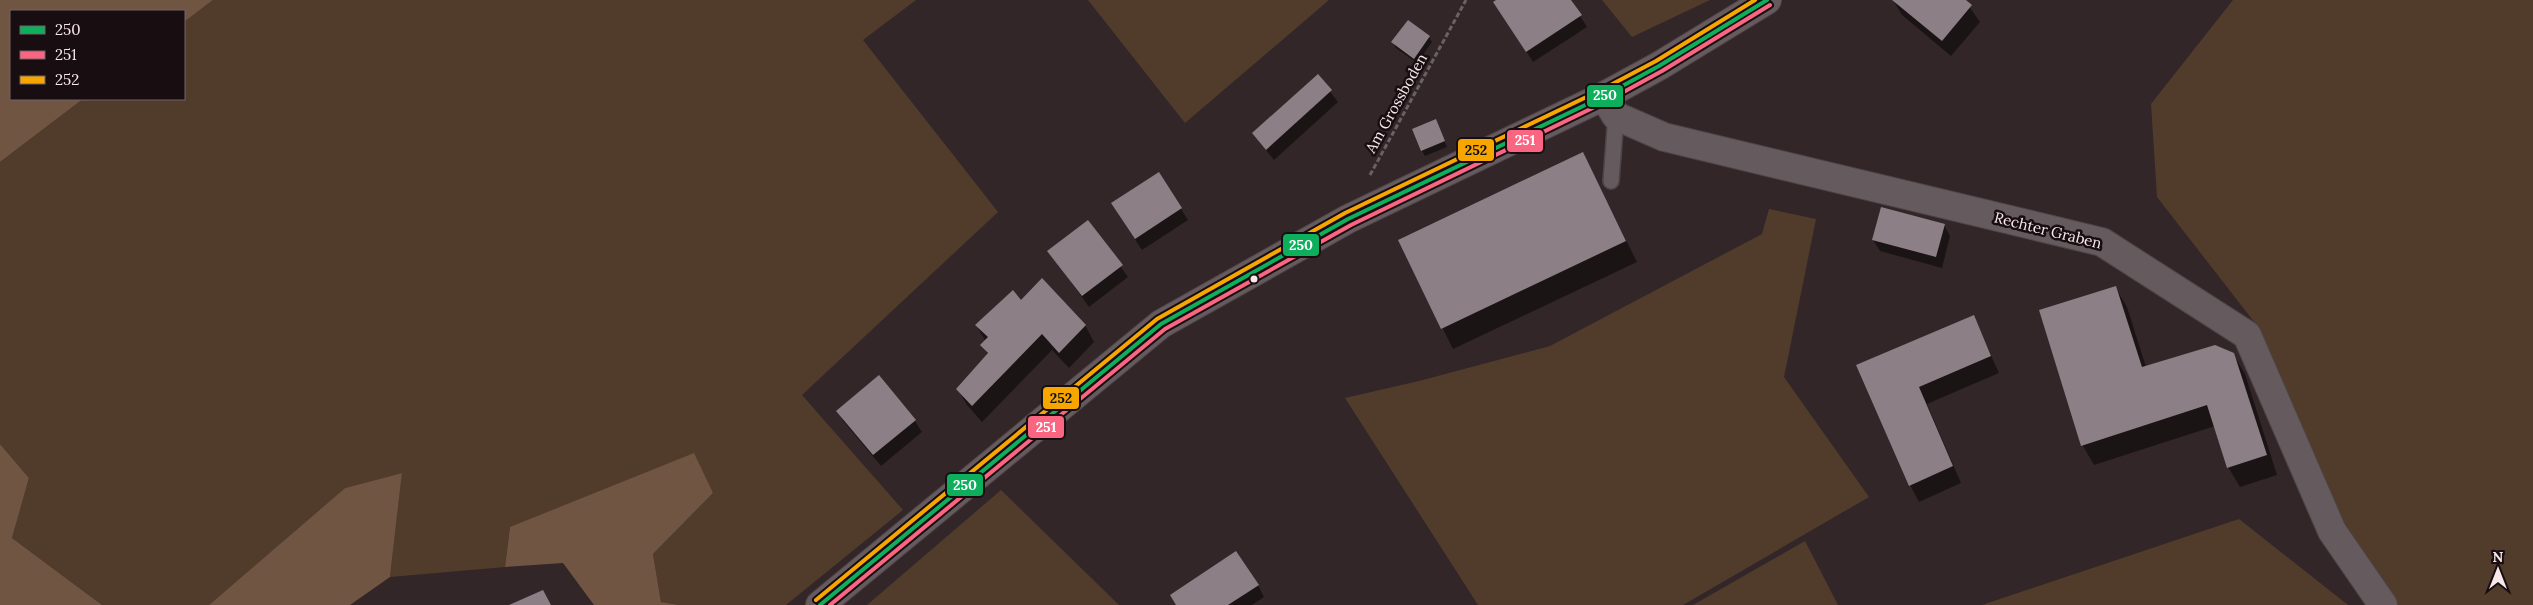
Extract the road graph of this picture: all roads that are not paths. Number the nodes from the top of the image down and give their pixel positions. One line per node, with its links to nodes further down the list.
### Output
1 (1767, 0): 2 (main road)
2 (1610, 106): 3 (lane); 4 (main road); 5 (main road, Rechter Graben)
3 (1611, 181)
4 (820, 605)
5 (2382, 605)

